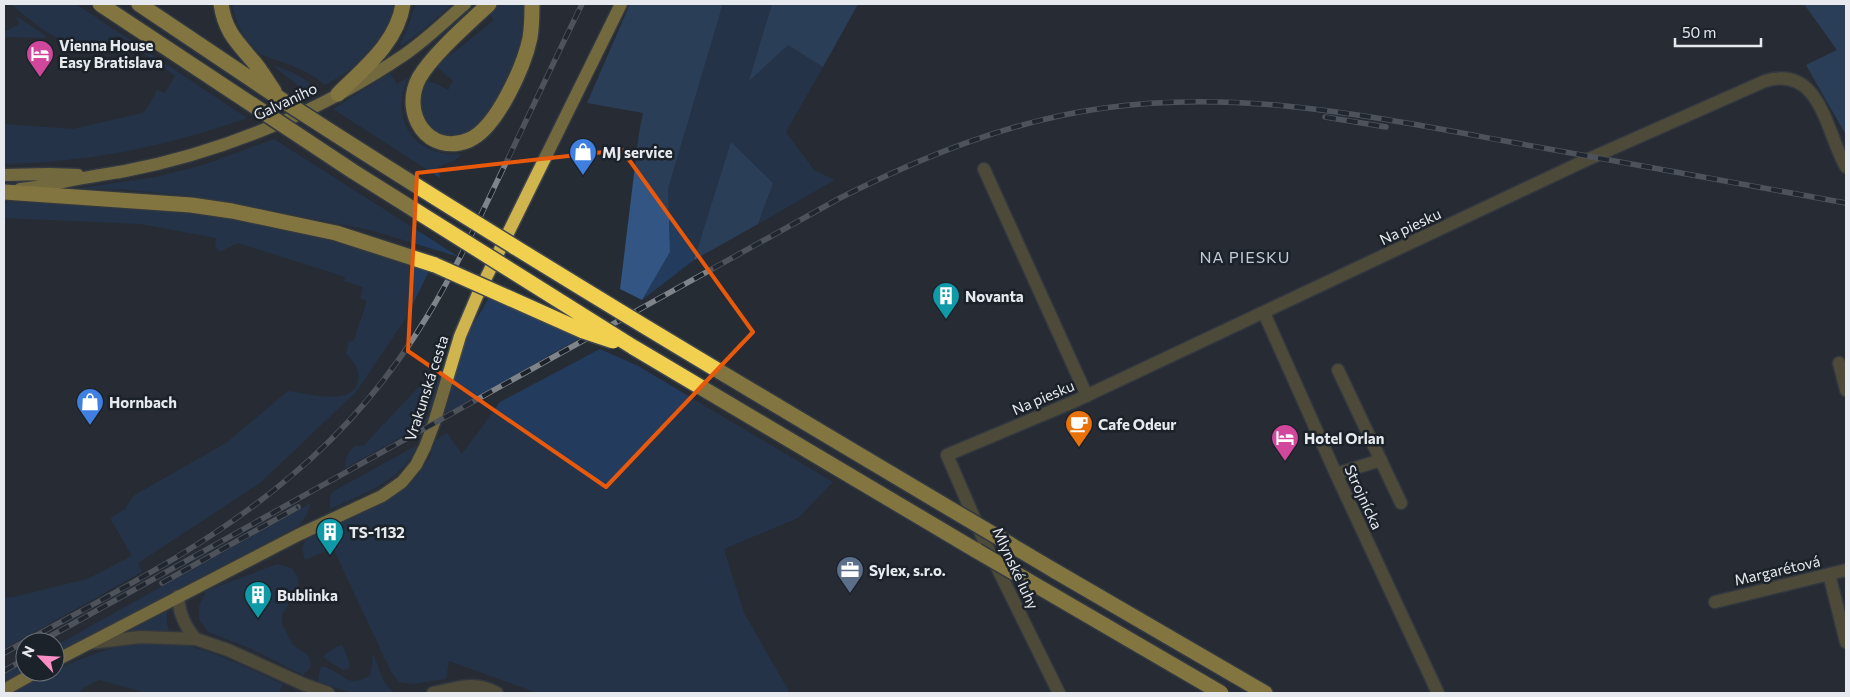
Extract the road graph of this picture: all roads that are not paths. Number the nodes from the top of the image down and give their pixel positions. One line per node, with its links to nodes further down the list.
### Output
1 (100, 4): 17 (highway, bridge)
2 (139, 4): 10 (highway)
3 (221, 4): 10 (highway)
4 (403, 4): 9 (highway)
5 (465, 4): 9 (main road, Galvaniho)
6 (489, 4): 7 (highway)
7 (532, 4)
8 (621, 4): 28 (main road, Vrakunská cesta)
9 (338, 94): 14 (main road, Galvaniho)
10 (279, 98): 41 (highway, bridge)
11 (1846, 167): 16 (street, Na piesku)
12 (984, 169): 21 (street)
13 (4, 175): 14 (main road, Galvaniho)
14 (95, 176): 15 (main road, Galvaniho)
15 (4, 191): 17 (highway, bridge)
16 (1264, 313): 21 (street, Na piesku); 24 (street, Strojnícka)
17 (633, 347): 40 (highway, bridge)
18 (1839, 363): 20 (street)
19 (1338, 370): 23 (street)
20 (1846, 390)
21 (1087, 396): 22 (street, Na piesku)
22 (947, 455): 39 (street, Mlynské luhy)
23 (1381, 460): 24 (street); 25 (street)
24 (1336, 474): 42 (street, Strojnícka)
25 (1401, 503)
26 (1846, 570): 27 (street, Margarétová)
27 (1829, 574): 29 (street, Margarétová); 31 (street)
28 (178, 596): 30 (street); 32 (main road, Vrakunská cesta)
29 (1714, 602)
30 (196, 639): 32 (street); 36 (street)
31 (1846, 642)
32 (90, 643): 33 (main road, Vrakunská cesta)
33 (65, 656)
34 (18, 682): 35 (main road)
35 (4, 690)
36 (328, 693)
37 (434, 693): 38 (street)
38 (497, 693)
39 (1059, 693)
40 (1220, 693)
41 (1265, 693)
42 (1438, 693)

